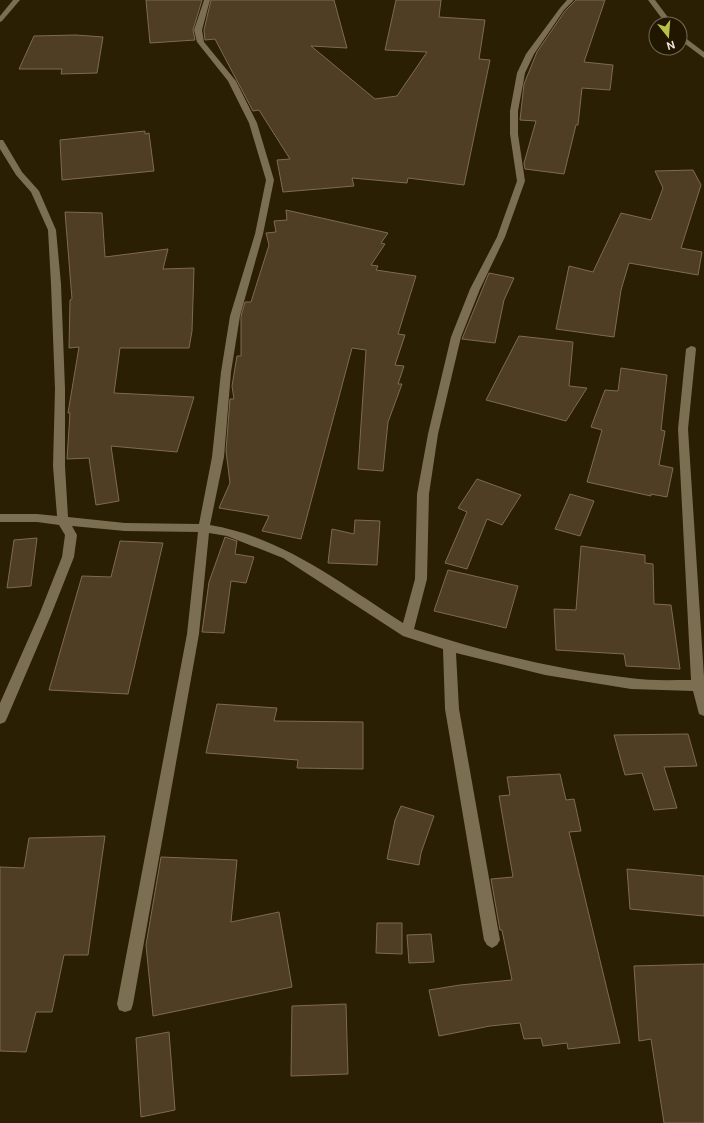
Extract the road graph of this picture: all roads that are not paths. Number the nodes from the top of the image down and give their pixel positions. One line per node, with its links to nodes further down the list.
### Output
1 (17, 0): 6 (street)
2 (207, 0): 13 (street)
3 (571, 0): 14 (street)
4 (651, 0): 5 (street)
5 (664, 16)
6 (0, 20)
7 (688, 43): 8 (street)
8 (704, 56)
9 (0, 144): 12 (street)
10 (691, 349): 16 (street)
11 (0, 518): 12 (street)
12 (63, 521): 13 (street); 18 (street)
13 (204, 528): 14 (street); 20 (street)
14 (407, 632): 15 (street)
15 (449, 646): 16 (street); 19 (street)
16 (701, 686): 17 (street)
17 (704, 710)
18 (0, 718)
19 (492, 940)
20 (125, 1004)

